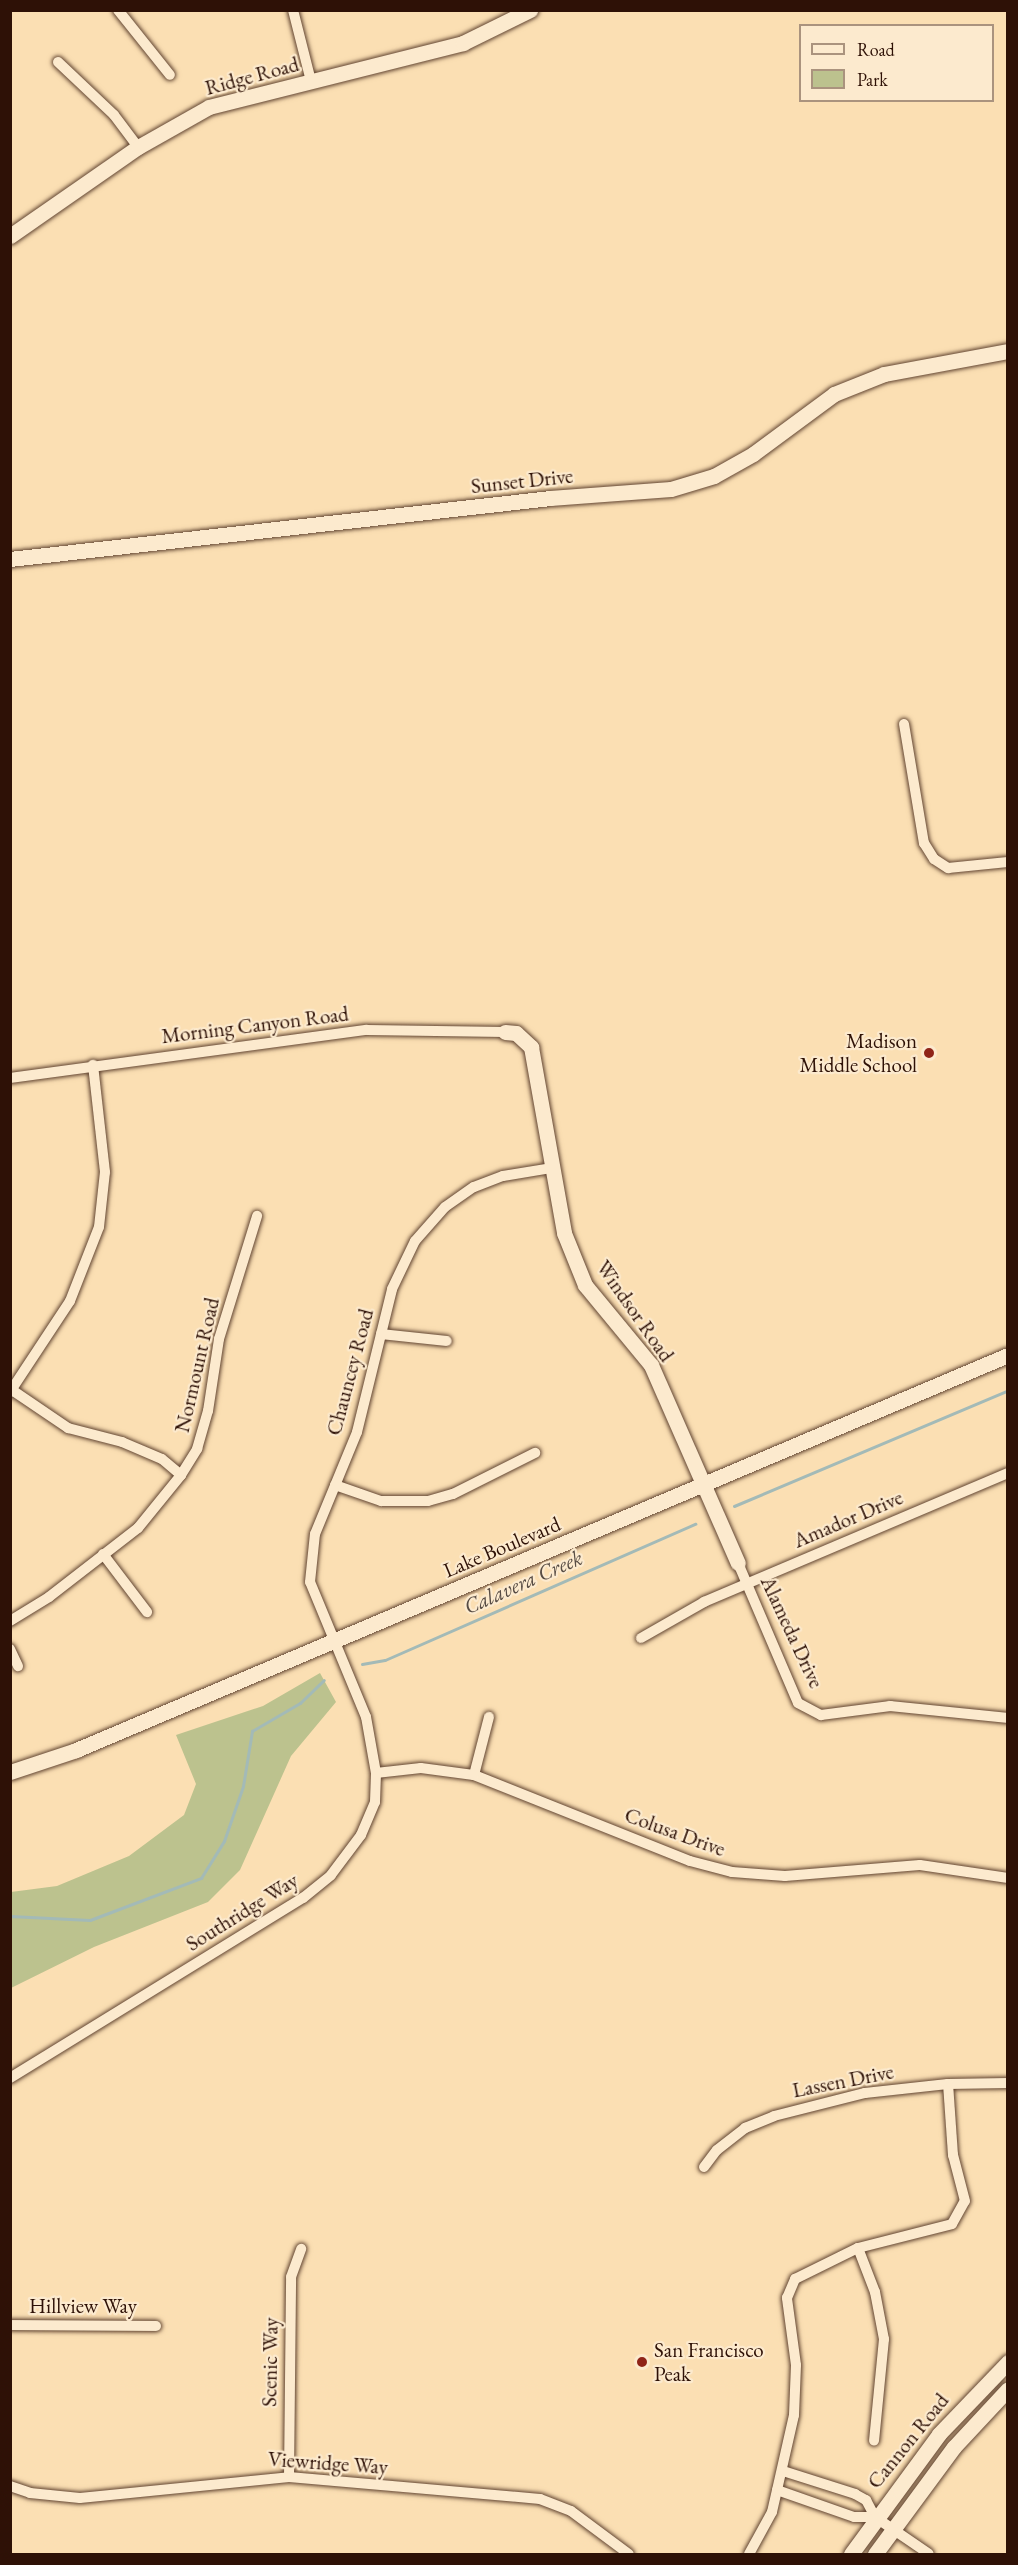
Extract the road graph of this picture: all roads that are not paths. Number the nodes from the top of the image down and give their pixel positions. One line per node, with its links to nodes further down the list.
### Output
1 (118, 10): 5 (street)
2 (293, 10): 6 (street)
3 (530, 10): 6 (main road, Ridge Road)
4 (58, 62): 7 (street)
5 (170, 75)
6 (311, 81): 7 (main road, Ridge Road)
7 (138, 147): 8 (main road, Ridge Road)
8 (10, 236)
9 (1008, 351): 10 (main road, Sunset Drive)
10 (10, 559)
11 (904, 724): 12 (street)
12 (1008, 862)
13 (505, 1032): 14 (street, Morning Canyon Road); 16 (main road, Windsor Road)
14 (93, 1065): 15 (street, Morning Canyon Road); 21 (street)
15 (10, 1078)
16 (552, 1168): 18 (street, Chauncey Road); 25 (main road, Windsor Road)
17 (257, 1216): 24 (street, Normount Road)
18 (381, 1334): 19 (street); 26 (street, Chauncey Road)
19 (447, 1341)
20 (1008, 1355): 25 (main road, Lake Boulevard)
21 (11, 1391): 24 (street)
22 (535, 1453): 26 (street)
23 (1008, 1473): 29 (street, Amador Drive)
24 (181, 1475): 27 (street, Normount Road)
25 (705, 1483): 28 (main road, Alameda Drive); 33 (main road, Lake Boulevard)
26 (335, 1485): 33 (street, Chauncey Road)
27 (104, 1554): 30 (street); 31 (street, Normount Road)
28 (738, 1563): 29 (street, Alameda Drive)
29 (746, 1584): 32 (street, Amador Drive); 38 (street, Alameda Drive)
30 (147, 1612)
31 (10, 1621)
32 (641, 1638)
33 (332, 1642): 36 (street, Chauncey Road); 39 (main road, Lake Boulevard)
34 (10, 1649): 35 (street)
35 (18, 1666)
36 (358, 1700): 40 (street, Southridge Way)
37 (489, 1717): 41 (street)
38 (1008, 1718)
39 (10, 1772)
40 (376, 1773): 41 (street, Colusa Drive); 43 (street, Southridge Way)
41 (474, 1775): 42 (street, Colusa Drive)
42 (1008, 1878)
43 (10, 2078)
44 (1008, 2083): 45 (street, Lassen Drive)
45 (948, 2084): 46 (street, Lassen Drive); 47 (street)
46 (704, 2167)
47 (858, 2248): 53 (street); 54 (street)
48 (301, 2249): 55 (street, Scenic Way)
49 (10, 2325): 50 (street, Hillview Way)
50 (156, 2326)
51 (1008, 2362): 58 (main road, Cannon Road)
52 (1008, 2389): 59 (main road, Cannon Road)
53 (874, 2441)
54 (783, 2471): 57 (street); 58 (street)
55 (289, 2477): 56 (street, Viewridge Way); 60 (street, Viewridge Way)
56 (10, 2486)
57 (777, 2490): 58 (street); 61 (street)
58 (875, 2517): 59 (street); 62 (main road, Cannon Road)
59 (892, 2528): 63 (main road, Cannon Road); 64 (street)
60 (629, 2554)
61 (749, 2554)
62 (851, 2554)
63 (876, 2554)
64 (929, 2554)

